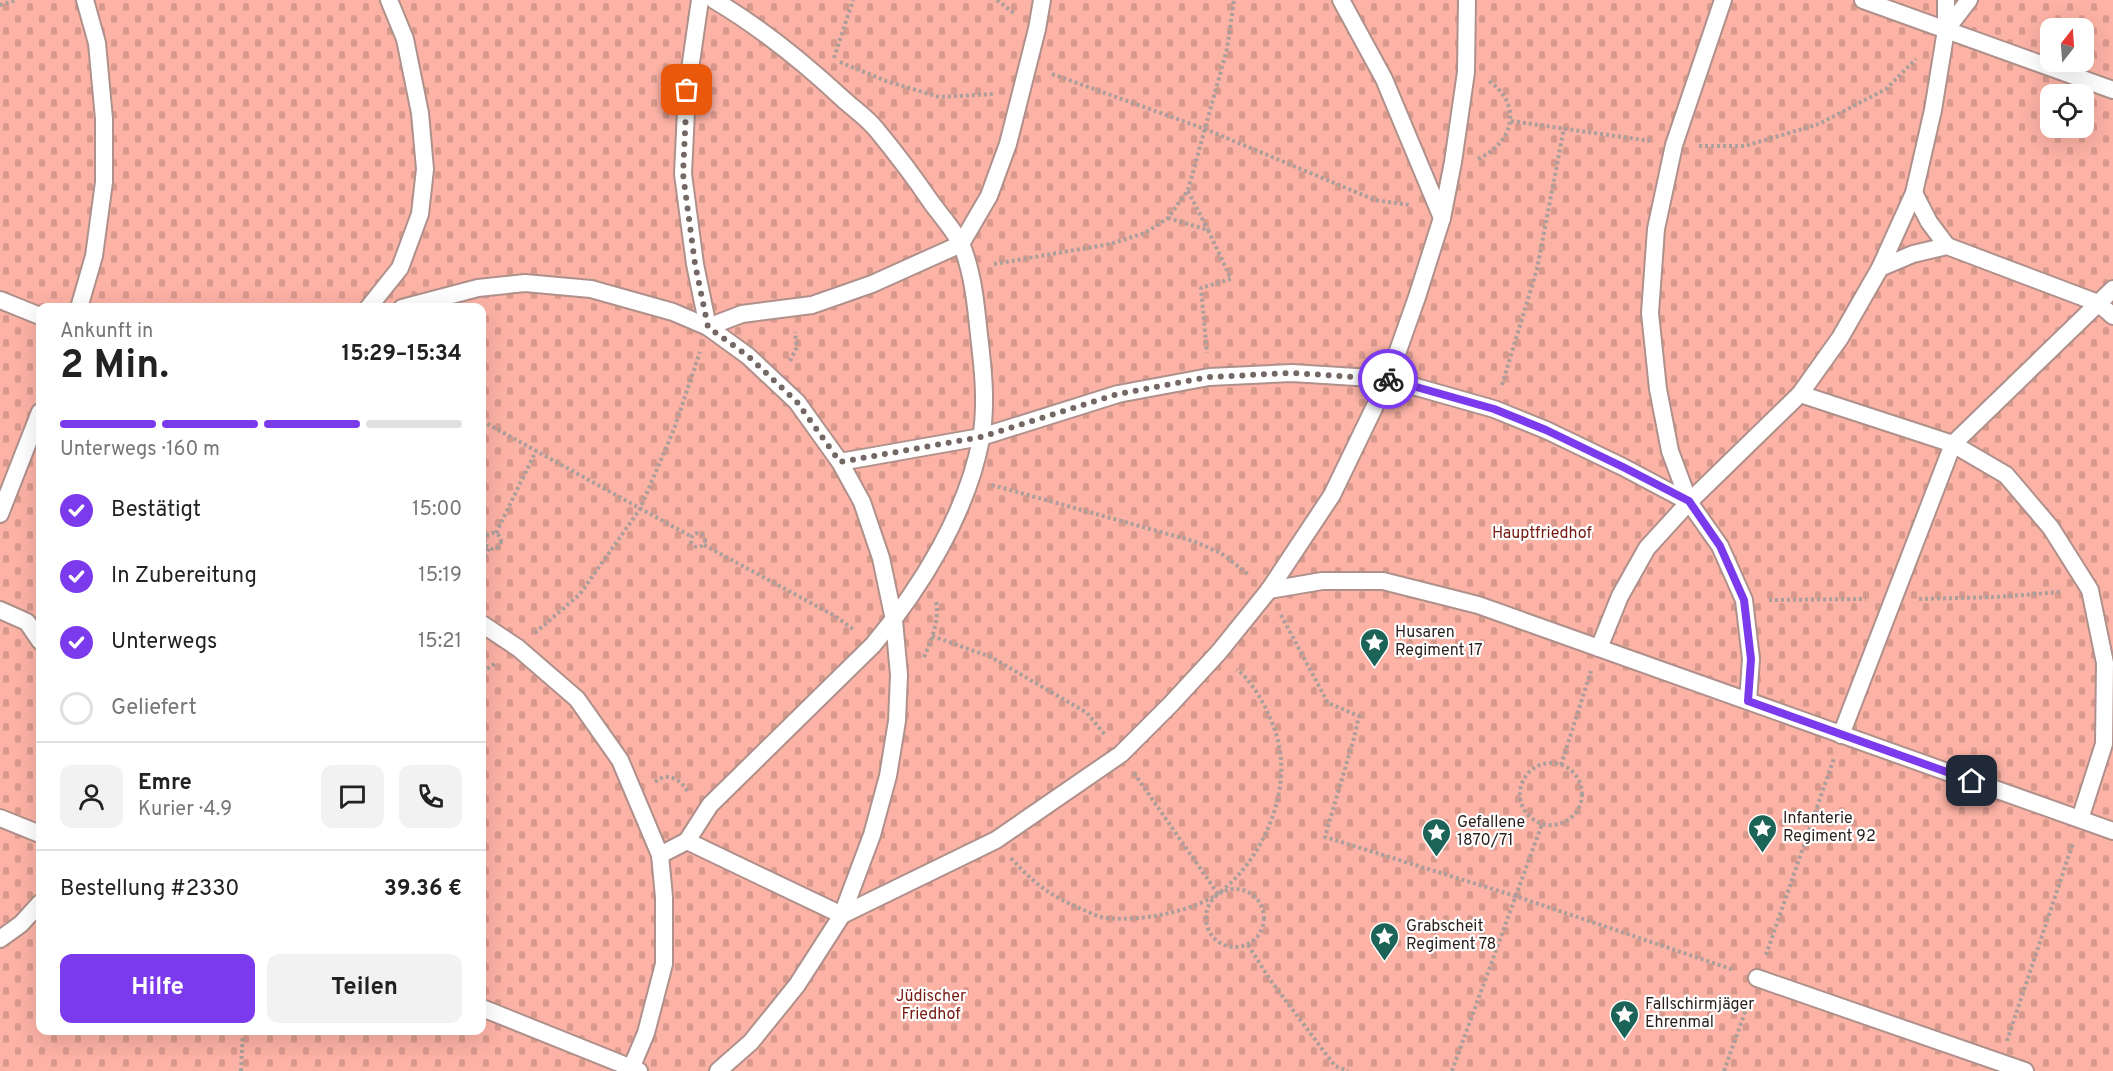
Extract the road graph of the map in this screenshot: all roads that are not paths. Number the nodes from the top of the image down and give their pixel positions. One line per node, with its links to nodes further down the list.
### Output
1 (85, 0): 21 (lane)
2 (389, 0): 22 (lane)
3 (700, 0): 27 (lane)
4 (714, 0): 16 (lane)
5 (1042, 0): 16 (lane)
6 (1341, 0): 15 (lane)
7 (1467, 0): 15 (lane)
8 (1723, 0): 34 (lane)
9 (1863, 0): 12 (lane)
10 (1946, 0): 12 (lane)
11 (1969, 0): 12 (lane)
12 (1946, 30): 13 (lane); 14 (lane)
13 (2113, 90)
14 (1914, 193): 17 (lane); 18 (lane)
15 (1442, 218): 28 (lane)
16 (961, 244): 27 (lane); 31 (lane)
17 (1947, 246): 18 (lane); 24 (lane)
18 (1880, 268): 29 (lane)
19 (2113, 288): 24 (lane)
20 (0, 300): 25 (lane)
21 (80, 303)
22 (372, 303)
23 (421, 303): 27 (lane)
24 (2098, 303): 26 (lane); 32 (lane)
25 (36, 314)
26 (2113, 316)
27 (708, 327): 33 (lane)
28 (1388, 379): 31 (lane); 34 (lane); 36 (lane)
29 (1800, 394): 32 (lane); 34 (lane)
30 (36, 422): 35 (lane)
31 (981, 437): 33 (lane); 38 (lane)
32 (1953, 444): 43 (lane); 45 (lane)
33 (840, 462): 38 (lane)
34 (1689, 501): 41 (lane); 42 (lane)
35 (0, 514)
36 (1269, 590): 41 (lane); 51 (lane)
37 (0, 610): 39 (lane)
38 (894, 620): 48 (lane); 51 (lane)
39 (34, 624)
40 (486, 627): 49 (lane)
41 (1599, 648): 42 (lane)
42 (1748, 701): 43 (lane)
43 (1841, 735): 45 (lane)
44 (0, 818): 47 (lane)
45 (2080, 819): 46 (lane)
46 (2113, 831)
47 (36, 832)
48 (687, 841): 49 (lane); 51 (lane)
49 (660, 855): 55 (lane)
50 (36, 907): 52 (lane)
51 (842, 915): 56 (lane)
52 (0, 939)
53 (1757, 978): 57 (lane)
54 (486, 1010): 55 (lane)
55 (633, 1070)
56 (718, 1071)
57 (2025, 1071)

